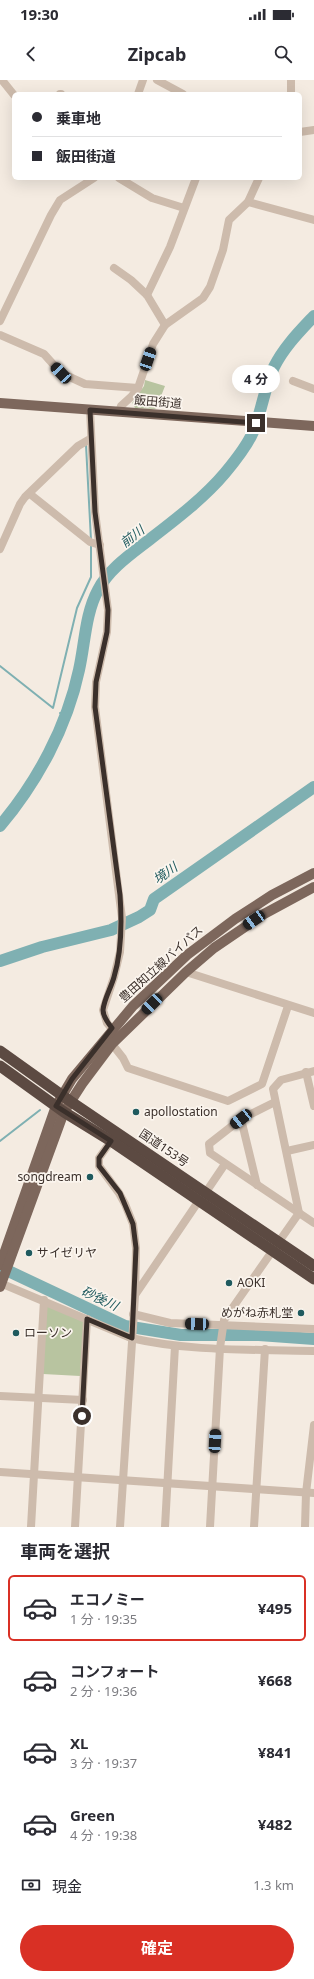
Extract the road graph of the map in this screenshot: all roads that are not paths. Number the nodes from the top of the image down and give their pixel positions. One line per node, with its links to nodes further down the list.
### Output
1 (2, 80): 5 (street)
2 (143, 80): 6 (street)
3 (157, 80): 7 (street)
4 (291, 80): 8 (street)
5 (12, 92)
6 (139, 92)
7 (179, 92)
8 (291, 92)
9 (314, 130): 10 (street)
10 (302, 132)
11 (91, 180): 20 (street)
12 (122, 180): 16 (street)
13 (195, 180): 16 (street)
14 (257, 180): 15 (street)
15 (248, 202): 17 (street); 21 (street)
16 (184, 208): 19 (street)
17 (314, 220)
18 (114, 268): 19 (street)
19 (147, 295): 21 (street)
20 (0, 321)
21 (164, 325): 24 (street)
22 (0, 335): 24 (street)
23 (293, 381): 25 (street)
24 (138, 388): 28 (street)
25 (314, 389)
26 (0, 402): 27 (main road, 飯田街道)
27 (90, 410): 28 (main road, 飯田街道); 30 (street)
28 (119, 412): 29 (main road, 飯田街道)
29 (314, 426)
30 (90, 439): 31 (street); 32 (street)
31 (30, 494): 32 (street); 33 (street)
32 (100, 545): 39 (street)
33 (0, 549)
34 (314, 873): 39 (main road, 豊田知立線バイパス)
35 (314, 887): 36 (main road, 豊田知立線バイパス)
36 (186, 972): 37 (street); 40 (main road, 豊田知立線バイパス)
37 (288, 1006): 38 (street); 40 (street)
38 (314, 1013)
39 (112, 1028): 44 (main road, 豊田知立線バイパス)
40 (112, 1044): 44 (main road, 豊田知立線バイパス)
41 (0, 1051): 44 (highway, 国道153号)
42 (0, 1066): 47 (highway, 国道153号)
43 (310, 1072): 45 (street); 46 (street)
44 (66, 1098): 47 (main road, 豊田知立線バイパス); 54 (highway, 国道153号)
45 (276, 1102): 48 (street); 51 (street)
46 (314, 1106)
47 (60, 1109): 49 (highway, 国道153号); 59 (main road, 豊田知立線バイパス)
48 (241, 1119): 52 (street); 53 (street)
49 (111, 1141): 55 (highway, 国道153号); 63 (street)
50 (314, 1145): 51 (street)
51 (287, 1151): 56 (street)
52 (225, 1164): 53 (street); 54 (street)
53 (257, 1185): 56 (street)
54 (206, 1192): 58 (highway, 国道153号)
55 (198, 1202): 58 (highway, 国道153号); 63 (street)
56 (299, 1213): 57 (street); 58 (street)
57 (314, 1223)
58 (274, 1246): 60 (highway, 国道153号); 61 (highway, 国道153号); 67 (street)
59 (4, 1260): 62 (main road, 豊田知立線バイパス)
60 (314, 1266)
61 (314, 1279)
62 (0, 1284): 64 (street)
63 (135, 1296): 65 (street)
64 (44, 1300): 66 (street); 75 (street)
65 (133, 1315): 67 (street); 69 (street)
66 (87, 1319): 69 (street); 76 (street)
67 (223, 1325): 68 (street); 71 (street)
68 (314, 1329)
69 (132, 1335): 70 (street); 81 (street)
70 (175, 1346): 71 (street); 82 (street)
71 (220, 1348): 72 (street); 83 (street)
72 (265, 1349): 73 (street); 84 (street)
73 (314, 1351)
74 (0, 1396): 75 (street)
75 (38, 1398): 76 (street); 79 (street)
76 (83, 1400): 80 (street)
77 (314, 1425): 85 (street)
78 (0, 1472): 79 (street)
79 (34, 1475): 80 (street); 86 (street)
80 (78, 1478): 81 (street); 87 (street)
81 (123, 1482): 82 (street); 88 (street)
82 (167, 1485): 83 (street); 89 (street)
83 (212, 1487): 84 (street); 90 (street)
84 (256, 1489): 85 (street); 91 (street)
85 (310, 1493): 92 (street)
86 (31, 1527)
87 (75, 1527)
88 (120, 1527)
89 (165, 1527)
90 (210, 1527)
91 (254, 1527)
92 (305, 1527)

